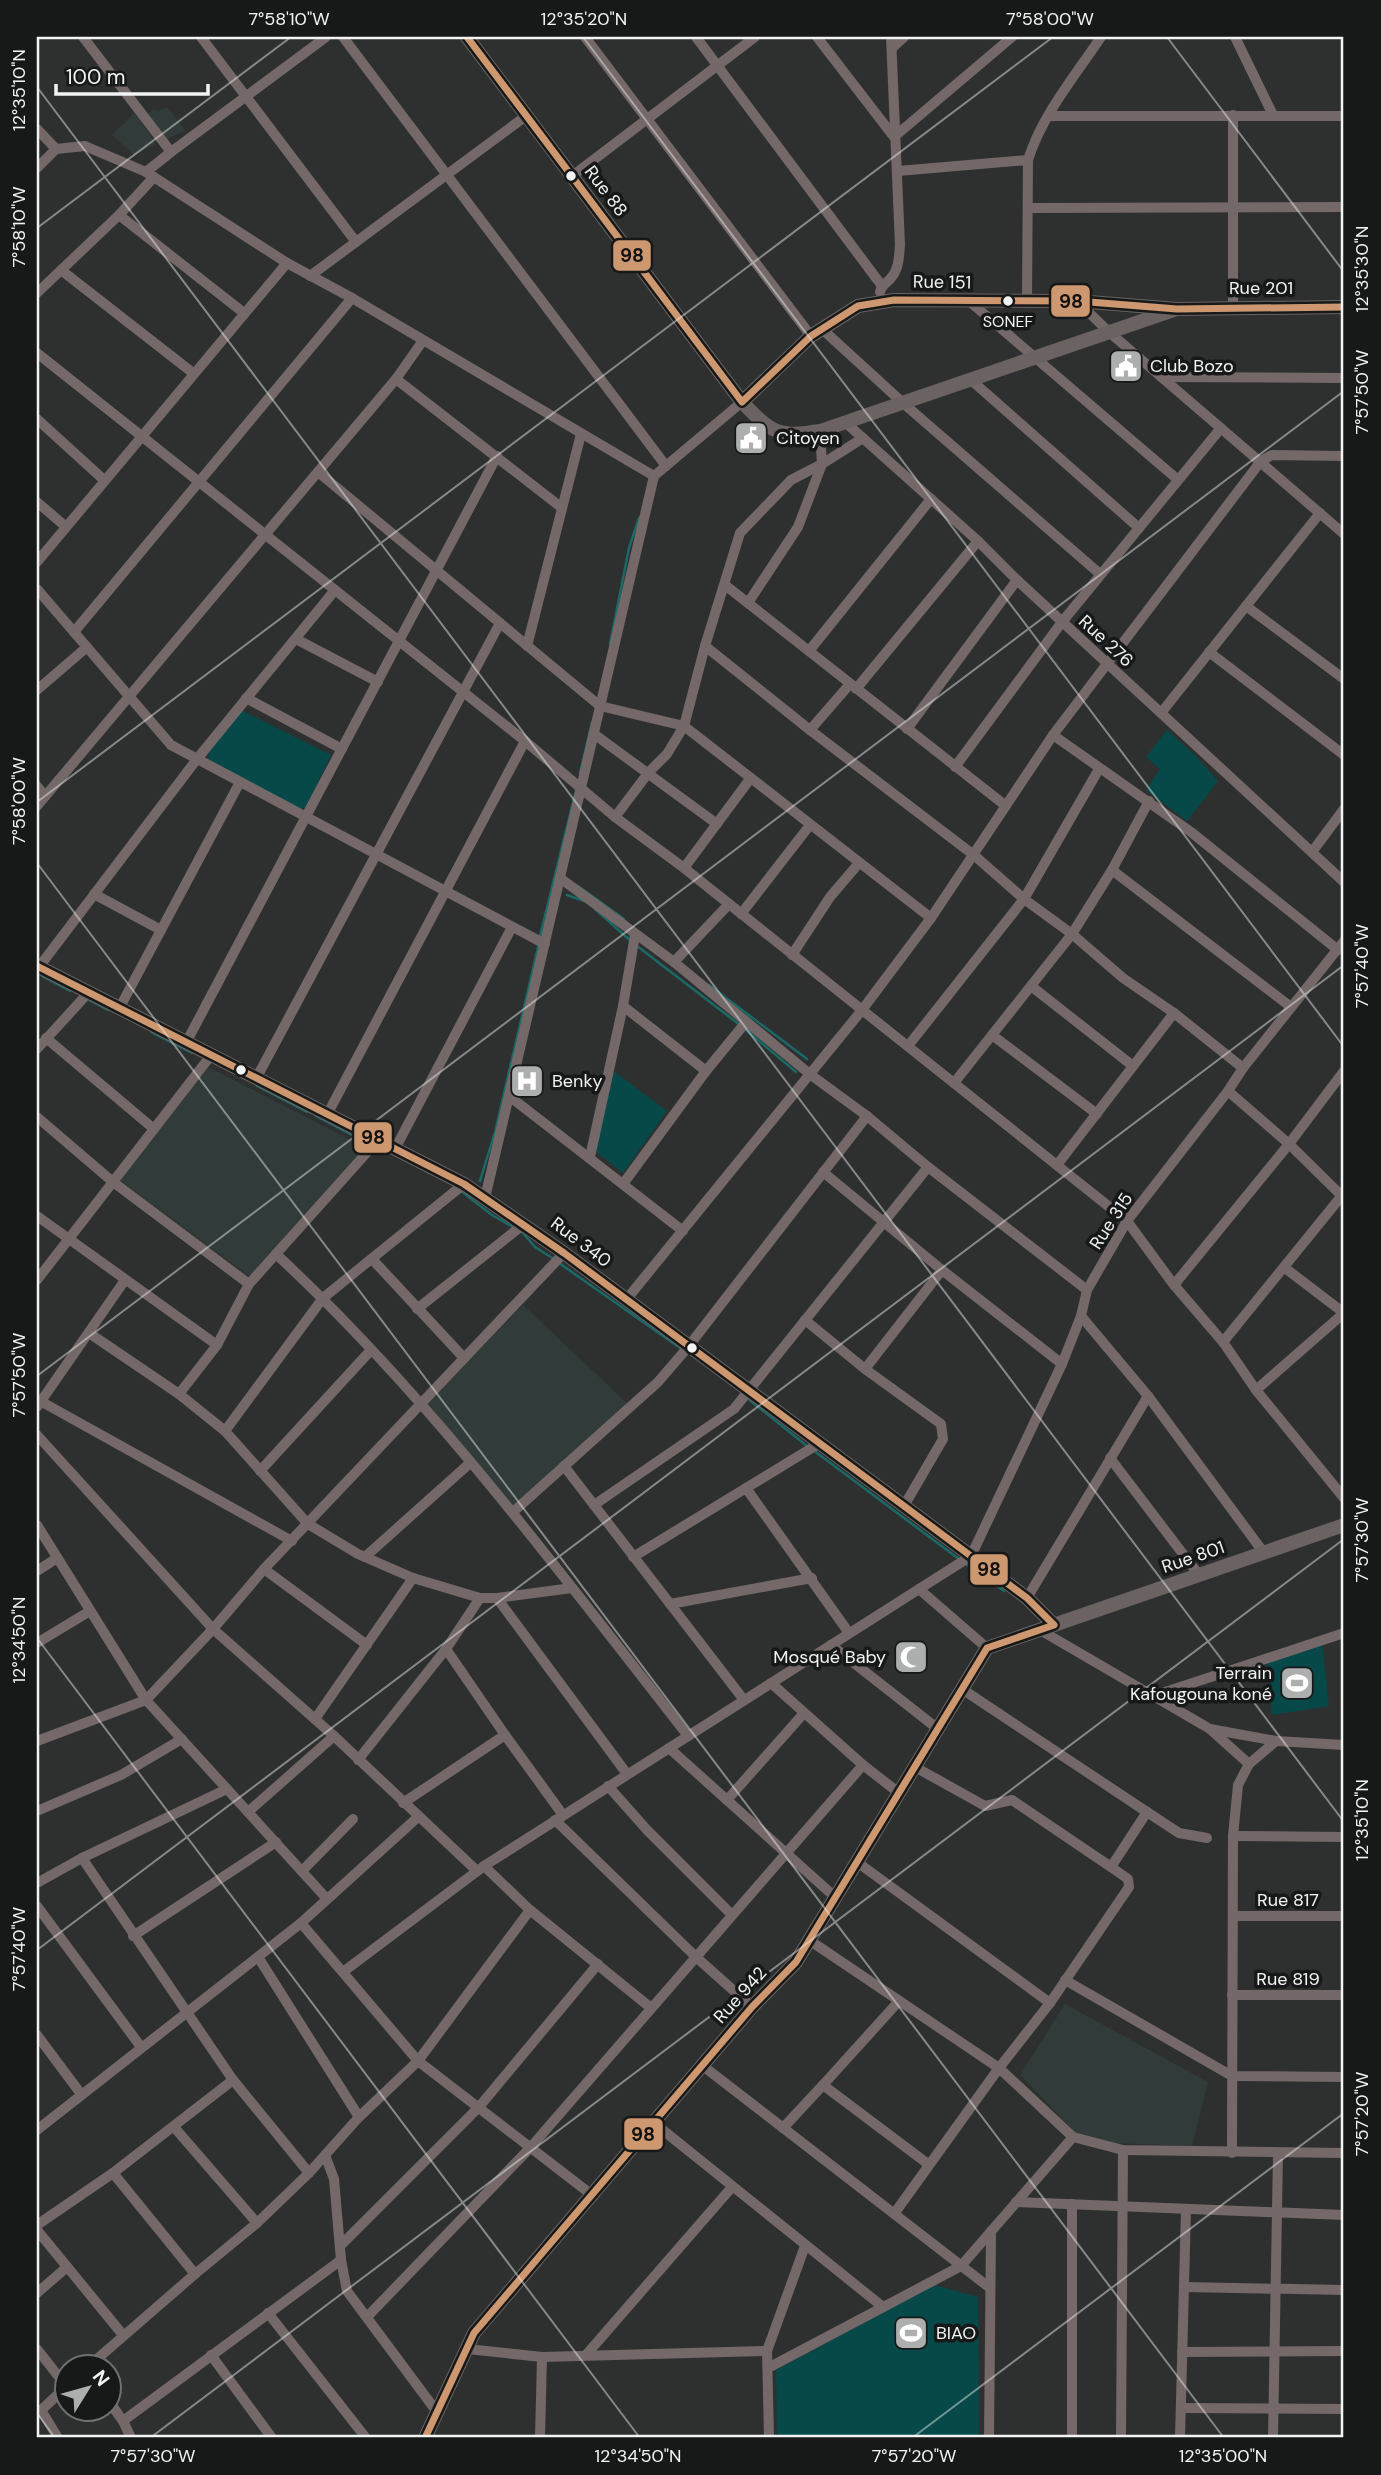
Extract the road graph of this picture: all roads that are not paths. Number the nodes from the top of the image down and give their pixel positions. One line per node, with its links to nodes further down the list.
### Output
1 (83, 37): 26 (street)
2 (201, 37): 16 (street)
3 (326, 37): 16 (street)
4 (343, 37): 31 (street)
5 (467, 37): 19 (street, Rue 88)
6 (585, 37): 22 (street)
7 (695, 37): 15 (street)
8 (755, 37): 15 (street)
9 (817, 37): 24 (street)
10 (904, 37): 14 (street)
11 (1012, 37): 24 (street)
12 (1101, 37): 20 (street)
13 (1235, 37): 18 (street)
14 (891, 42): 24 (street)
15 (717, 66): 22 (street); 41 (street)
16 (247, 97): 26 (street); 37 (street)
17 (1233, 115): 18 (street); 20 (street); 33 (street)
18 (1273, 115): 21 (street)
19 (526, 116): 31 (street); 32 (street, Rue 88)
20 (1049, 116): 27 (street)
21 (1344, 116)
22 (647, 119): 32 (street); 52 (street)
23 (37, 129): 25 (street)
24 (894, 137): 29 (street)
25 (56, 149): 28 (street); 30 (street)
26 (171, 152): 30 (street)
27 (1028, 160): 29 (street); 35 (street)
28 (37, 169)
29 (898, 171): 41 (street)
30 (150, 175): 36 (street); 38 (street)
31 (446, 175): 37 (street); 75 (street)
32 (571, 177): 62 (street, Rue 88)
33 (1233, 207): 34 (street); 35 (street); 48 (street)
34 (1344, 207)
35 (1028, 208): 46 (street)
36 (119, 215): 39 (street); 51 (street)
37 (356, 242): 40 (street)
38 (287, 263): 40 (street); 51 (street)
39 (61, 270): 42 (street); 57 (street)
40 (310, 276): 43 (street)
41 (882, 286): 47 (street)
42 (37, 293)
43 (352, 298): 54 (street); 80 (street)
44 (969, 301): 46 (street, Rue 151); 47 (street, Rue 151); 56 (street)
45 (1077, 301): 46 (street, Rue 151); 50 (street, Rue 151); 53 (street)
46 (1027, 302)
47 (878, 303): 52 (street, Rue 151)
48 (1233, 307): 49 (street, Rue 201); 50 (street, Rue 201)
49 (1344, 307)
50 (1177, 309): 53 (street, Rue 88)
51 (244, 313): 57 (street)
52 (816, 332): 62 (street, Rue 151); 63 (street)
53 (1109, 332): 56 (street, Rue 88); 58 (street)
54 (422, 342): 60 (street); 68 (street)
55 (37, 353): 69 (street)
56 (1036, 357): 61 (street, Rue 88); 79 (street)
57 (193, 373): 69 (street)
58 (1161, 377): 59 (street); 66 (street)
59 (1344, 378)
60 (396, 379): 71 (street); 76 (street)
61 (971, 380): 63 (street, Rue 88); 86 (street)
62 (742, 402): 67 (street, Rue 88); 75 (street)
63 (903, 402): 65 (street, Rue 88); 92 (street)
64 (37, 419): 78 (street)
65 (846, 423): 67 (street, Rue 88); 70 (street, Rue 276)
66 (1221, 428): 73 (street); 79 (street)
67 (820, 431): 74 (street)
68 (582, 434): 77 (street); 83 (street)
69 (141, 436): 78 (street); 80 (street)
70 (863, 438): 74 (street); 81 (street, Rue 276)
71 (497, 456): 83 (street); 91 (street)
72 (1344, 456): 73 (street)
73 (1261, 461): 84 (street); 109 (street)
74 (822, 464): 94 (street); 97 (street)
75 (666, 466): 77 (street)
76 (318, 472): 87 (street); 91 (street)
77 (654, 476): 117 (street)
78 (103, 480): 85 (street)
79 (1177, 480): 86 (street)
80 (200, 483): 87 (street); 101 (street)
81 (931, 499): 89 (street, Rue 276); 107 (street)
82 (37, 502): 85 (street)
83 (562, 508): 104 (street)
84 (1320, 513): 88 (street); 98 (street)
85 (65, 526): 90 (street)
86 (1139, 527): 92 (street)
87 (264, 534): 96 (street); 115 (street)
88 (1344, 534)
89 (978, 541): 93 (street, Rue 276); 112 (street)
90 (37, 562)
91 (437, 570): 100 (street); 103 (street)
92 (1100, 574): 99 (street)
93 (1017, 580): 99 (street, Rue 276); 120 (street)
94 (725, 585): 97 (street); 105 (street)
95 (37, 589): 101 (street)
96 (335, 590): 102 (street); 103 (street)
97 (748, 603): 107 (street)
98 (1246, 606): 108 (street); 110 (street)
99 (1062, 622): 109 (street, Rue 276); 128 (street)
100 (499, 623): 104 (street); 114 (street)
101 (74, 632): 106 (street)
102 (296, 639): 111 (street); 116 (street)
103 (400, 642): 111 (street); 114 (street)
104 (527, 646): 117 (street)
105 (705, 646): 119 (street); 121 (street)
106 (87, 647): 113 (street); 115 (street)
107 (809, 652): 112 (street)
108 (1209, 652): 118 (street); 126 (street)
109 (1107, 663): 118 (street, Rue 276); 123 (street)
110 (1344, 679)
111 (377, 682): 125 (street)
112 (853, 687): 120 (street); 121 (street)
113 (37, 690)
114 (462, 691): 124 (street); 145 (street)
115 (131, 697): 127 (street); 135 (street)
116 (246, 698): 125 (street); 127 (street)
117 (600, 706): 119 (street); 122 (street)
118 (1161, 713): 144 (street, Rue 276)
119 (684, 726): 130 (street); 131 (street)
120 (906, 729): 128 (street)
121 (810, 730): 146 (street)
122 (594, 734): 130 (street); 134 (street)
123 (1053, 735): 129 (street); 138 (street)
124 (525, 741): 134 (street); 152 (street)
125 (342, 749): 140 (street)
126 (1344, 755)
127 (197, 759): 132 (street); 153 (street)
128 (955, 767): 138 (street)
129 (1099, 769): 136 (street); 154 (street)
130 (649, 772): 141 (street); 142 (street)
131 (750, 779): 142 (street); 143 (street)
132 (240, 782): 140 (street); 159 (street)
133 (37, 786): 135 (street)
134 (582, 787): 141 (street); 150 (street)
135 (45, 796): 137 (street)
136 (1149, 801): 149 (street); 163 (street)
137 (37, 806)
138 (1006, 806): 146 (street)
139 (1344, 809): 144 (street)
140 (306, 817): 145 (street); 177 (street)
141 (615, 817): 148 (street)
142 (717, 824): 148 (street)
143 (810, 824): 147 (street); 156 (street)
144 (1312, 852): 151 (street, Rue 276)
145 (375, 854): 152 (street); 186 (street)
146 (975, 856): 154 (street); 157 (street)
147 (859, 863): 157 (street); 164 (street)
148 (684, 868): 155 (street)
149 (1112, 870): 160 (street); 171 (street)
150 (560, 878): 161 (street); 162 (street)
151 (1344, 882)
152 (445, 891): 158 (street); 190 (street)
153 (94, 894): 159 (street); 166 (street)
154 (1024, 900): 160 (street); 178 (street)
155 (729, 904): 156 (street); 165 (street)
156 (741, 914): 164 (street)
157 (931, 918): 172 (street)
158 (512, 927): 162 (street); 197 (street)
159 (161, 930): 170 (street)
160 (1072, 934): 167 (street); 173 (street)
161 (635, 935): 165 (street); 169 (street)
162 (545, 944): 189 (street)
163 (1341, 946): 171 (street, Rue 315)
164 (792, 954): 172 (street)
165 (674, 962): 174 (street)
166 (38, 966): 168 (street, Rue 340)
167 (1031, 986): 175 (street); 181 (street)
168 (89, 992): 170 (street, Rue 340); 176 (street)
169 (623, 1006): 183 (street); 198 (street)
170 (120, 1007): 177 (street, Rue 340)
171 (1291, 1007): 182 (street, Rue 315)
172 (862, 1010): 178 (street); 185 (street)
173 (1174, 1013): 181 (street); 182 (street)
174 (746, 1022): 183 (street); 185 (street)
175 (992, 1035): 187 (street); 191 (street)
176 (46, 1038): 179 (street); 194 (street)
177 (187, 1041): 180 (street, Rue 340)
178 (908, 1046): 187 (street)
179 (37, 1049)
180 (212, 1054): 186 (street, Rue 340); 194 (street)
181 (1133, 1066): 191 (street)
182 (1243, 1068): 188 (street, Rue 315)
183 (706, 1071): 204 (street)
184 (1344, 1071): 196 (street)
185 (811, 1075): 192 (street); 211 (street)
186 (257, 1077): 190 (street, Rue 340)
187 (954, 1083): 199 (street)
188 (1228, 1091): 196 (street); 208 (street, Rue 315)
189 (509, 1096): 198 (street); 206 (street)
190 (328, 1112): 195 (street, Rue 340)
191 (1097, 1114): 199 (street)
192 (867, 1116): 200 (street); 201 (street)
193 (37, 1117): 202 (street)
194 (154, 1129): 202 (street)
195 (379, 1139): 197 (street, Rue 340); 214 (street)
196 (1289, 1144): 205 (street); 221 (street)
197 (396, 1147): 203 (street, Rue 340)
198 (590, 1157): 204 (street)
199 (1057, 1165): 208 (street)
200 (928, 1167): 209 (street); 222 (street)
201 (823, 1172): 209 (street); 232 (street)
202 (113, 1182): 212 (street); 220 (street)
203 (464, 1184): 206 (street, Rue 340); 215 (street)
204 (623, 1184): 211 (street)
205 (1344, 1196): 216 (street)
206 (485, 1198): 210 (street, Rue 340)
207 (37, 1216): 212 (street)
208 (1127, 1221): 221 (street); 222 (street, Rue 315)
209 (883, 1222): 217 (street); 228 (street)
210 (524, 1224): 213 (street, Rue 340); 225 (street)
211 (683, 1231): 224 (street)
212 (68, 1240): 218 (street); 219 (street)
213 (564, 1253): 224 (street, Rue 340); 234 (street)
214 (276, 1254): 220 (street); 223 (street)
215 (372, 1259): 223 (street); 225 (street)
216 (1285, 1268): 226 (street); 230 (street)
217 (942, 1270): 235 (street); 236 (street)
218 (37, 1280)
219 (125, 1280): 229 (street); 231 (street)
220 (249, 1284): 231 (street)
221 (1174, 1285): 230 (street)
222 (1087, 1290): 227 (street, Rue 315)
223 (323, 1298): 233 (street); 243 (street)
224 (626, 1300): 232 (street, Rue 340)
225 (417, 1308): 234 (street)
226 (1344, 1313): 238 (street)
227 (1081, 1316): 235 (street, Rue 315); 240 (street)
228 (805, 1320): 236 (street); 237 (street)
229 (89, 1332): 239 (street); 241 (street)
230 (1223, 1342): 238 (street)
231 (217, 1345): 239 (street)
232 (688, 1347): 237 (street, Rue 340); 248 (street)
233 (371, 1350): 242 (street); 249 (street)
234 (464, 1358): 242 (street)
235 (1062, 1364): 260 (street, Rue 315)
236 (865, 1368): 253 (street)
237 (749, 1390): 245 (street, Rue 340); 252 (street)
238 (1256, 1390): 251 (street)
239 (178, 1394): 243 (street)
240 (1148, 1396): 246 (street); 259 (street)
241 (40, 1404): 258 (street)
242 (419, 1404): 247 (street); 255 (street)
243 (225, 1431): 249 (street)
244 (37, 1434): 277 (street)
245 (820, 1443): 250 (street); 253 (street, Rue 340)
246 (1110, 1458): 266 (street); 273 (street)
247 (470, 1463): 254 (street); 261 (street)
248 (564, 1466): 252 (street); 254 (street)
249 (260, 1471): 255 (street)
250 (746, 1489): 262 (street); 268 (street)
251 (1344, 1498)
252 (594, 1505): 262 (street)
253 (904, 1506): 260 (street, Rue 340)
254 (513, 1512): 269 (street)
255 (307, 1524): 258 (street); 261 (street)
256 (37, 1525): 263 (street)
257 (1344, 1525): 259 (street, Rue 801)
258 (292, 1541): 264 (street)
259 (1264, 1553): 266 (street, Rue 801)
260 (971, 1556): 270 (street); 273 (street, Rue 340)
261 (365, 1557): 267 (street)
262 (633, 1557): 274 (street)
263 (57, 1558): 265 (street); 275 (street)
264 (264, 1569): 277 (street); 282 (street)
265 (37, 1571)
266 (1199, 1575): 276 (street, Rue 801)
267 (413, 1577): 271 (street); 282 (street)
268 (812, 1577): 274 (street); 279 (street)
269 (572, 1588): 272 (street); 297 (street)
270 (919, 1589): 279 (street); 285 (street)
271 (480, 1598): 272 (street); 284 (street)
272 (497, 1598): 307 (street)
273 (1027, 1598): 276 (street, Rue 340)
274 (670, 1604): 290 (street)
275 (90, 1611): 281 (street); 289 (street)
276 (1054, 1625): 278 (street, Rue 801)
277 (213, 1629): 289 (street); 292 (street)
278 (1040, 1630): 285 (street, Rue 801); 288 (street)
279 (849, 1633): 283 (street)
280 (1344, 1633): 288 (street)
281 (37, 1643)
282 (367, 1645): 292 (street)
283 (831, 1645): 286 (street); 293 (street)
284 (446, 1648): 295 (street); 303 (street)
285 (987, 1648): 287 (street, Rue 942)
286 (771, 1683): 290 (street); 291 (street)
287 (962, 1689): 293 (street, Rue 942); 315 (street)
288 (1153, 1696): 294 (street)
289 (146, 1700): 298 (street); 299 (street)
290 (744, 1700): 297 (street)
291 (804, 1713): 305 (street); 311 (street)
292 (315, 1718): 296 (street)
293 (938, 1729): 306 (street, Rue 942)
294 (1210, 1729): 300 (street); 304 (street)
295 (505, 1735): 312 (street); 317 (street)
296 (334, 1736): 303 (street); 314 (street)
297 (688, 1736): 302 (street)
298 (182, 1739): 309 (street); 313 (street)
299 (37, 1741)
300 (1276, 1741): 301 (street); 304 (street)
301 (1344, 1745)
302 (669, 1748): 307 (street); 311 (street)
303 (358, 1760): 312 (street)
304 (1249, 1764): 319 (street)
305 (863, 1765): 310 (street); 323 (street)
306 (915, 1767): 310 (street, Rue 942); 326 (street)
307 (627, 1774): 308 (street)
308 (608, 1786): 317 (street); 334 (street)
309 (227, 1789): 314 (street); 324 (street)
310 (899, 1793): 325 (street, Rue 942)
311 (727, 1800): 323 (street)
312 (403, 1803): 316 (street)
313 (37, 1811)
314 (248, 1812): 322 (street)
315 (1147, 1812): 321 (street); 326 (street)
316 (418, 1817): 327 (street); 331 (street)
317 (559, 1818): 327 (street); 341 (street)
318 (354, 1819): 328 (street)
319 (1233, 1836): 320 (street); 335 (street)
320 (1344, 1837)
321 (1207, 1838)
322 (276, 1842): 328 (street); 338 (street)
323 (786, 1853): 330 (street); 334 (street)
324 (82, 1858): 329 (street); 338 (street)
325 (857, 1862): 330 (street, Rue 942); 348 (street)
326 (1111, 1867): 344 (street)
327 (480, 1868): 333 (street); 343 (street)
328 (302, 1871): 331 (street)
329 (37, 1883)
330 (835, 1897): 339 (street, Rue 942)
331 (327, 1899): 337 (street)
332 (37, 1906): 353 (street)
333 (530, 1910): 342 (street); 354 (street)
334 (732, 1915): 341 (street)
335 (1233, 1916): 336 (street, Rue 817); 345 (street)
336 (1344, 1916)
337 (300, 1923): 340 (street); 343 (street)
338 (133, 1936): 351 (street)
339 (809, 1941): 347 (street); 349 (street, Rue 942)
340 (258, 1957): 351 (street); 363 (street)
341 (696, 1957): 349 (street); 350 (street)
342 (598, 1964): 350 (street); 362 (street)
343 (343, 1972): 354 (street)
344 (1065, 1980): 348 (street); 357 (street)
345 (1232, 1995): 346 (street, Rue 819); 357 (street)
346 (1344, 1995)
347 (899, 2001): 356 (street); 360 (street)
348 (1050, 2003): 356 (street)
349 (752, 2007): 355 (street, Rue 942)
350 (651, 2008): 369 (street)
351 (187, 2011): 353 (street); 359 (street)
352 (37, 2035): 361 (street)
353 (141, 2047): 361 (street)
354 (418, 2061): 362 (street); 363 (street)
355 (703, 2066): 364 (street, Rue 942); 366 (street)
356 (999, 2068): 368 (street); 375 (street)
357 (1232, 2076): 358 (street); 371 (street)
358 (1344, 2077)
359 (233, 2080): 365 (street); 377 (street)
360 (823, 2085): 366 (street); 375 (street)
361 (81, 2094): 367 (street)
362 (479, 2108): 369 (street); 391 (street)
363 (359, 2117): 374 (street)
364 (654, 2123): 378 (street); 379 (street, Rue 942)
365 (174, 2127): 376 (street); 387 (street)
366 (783, 2128): 385 (street)
367 (37, 2130)
368 (1073, 2137): 370 (street); 380 (street)
369 (530, 2148): 379 (street); 404 (street)
370 (1123, 2150): 371 (street); 382 (street)
371 (1232, 2153): 372 (street)
372 (1278, 2153): 373 (street); 384 (street)
373 (1344, 2153)
374 (325, 2155): 377 (street); 391 (street)
375 (929, 2164): 385 (street)
376 (113, 2173): 388 (street); 396 (street)
377 (309, 2173): 387 (street)
378 (732, 2187): 392 (street); 414 (street)
379 (592, 2195): 407 (street, Rue 942)
380 (1016, 2202): 381 (street); 390 (street)
381 (1072, 2204): 382 (street); 433 (street)
382 (1122, 2206): 383 (street); 434 (street)
383 (1186, 2209): 384 (street); 397 (street)
384 (1277, 2212): 386 (street); 399 (street)
385 (894, 2214): 394 (street)
386 (1344, 2215)
387 (257, 2223): 396 (street)
388 (37, 2225)
389 (37, 2230): 395 (street)
390 (991, 2231): 394 (street); 398 (street)
391 (340, 2246): 393 (street)
392 (805, 2246): 402 (street); 408 (street)
393 (341, 2260): 403 (street); 404 (street)
394 (961, 2266): 398 (street); 402 (street)
395 (67, 2267): 401 (street); 405 (street)
396 (195, 2274): 405 (street)
397 (1184, 2287): 399 (street); 412 (street)
398 (990, 2288): 432 (street)
399 (1276, 2288): 400 (street); 409 (street)
400 (1344, 2290)
401 (37, 2293)
402 (883, 2307): 417 (street)
403 (268, 2314): 413 (street); 428 (street)
404 (367, 2317): 423 (street)
405 (124, 2335): 411 (street)
406 (37, 2349): 416 (street)
407 (467, 2349): 415 (street); 423 (street, Rue 942)
408 (767, 2351): 414 (street); 417 (street)
409 (1275, 2351): 410 (street); 412 (street); 420 (street)
410 (1344, 2351)
411 (105, 2352)
412 (1182, 2352): 419 (street)
413 (211, 2355): 424 (street); 427 (street)
414 (586, 2355): 415 (street)
415 (541, 2357): 430 (street)
416 (52, 2368)
417 (768, 2368): 431 (street)
418 (52, 2399): 422 (street)
419 (1181, 2408): 420 (street); 435 (street)
420 (1274, 2408): 421 (street); 436 (street)
421 (1344, 2409)
422 (39, 2412): 425 (street)
423 (437, 2412): 429 (street, Rue 942)
424 (123, 2421): 426 (street)
425 (58, 2438)
426 (131, 2438)
427 (272, 2438)
428 (366, 2438)
429 (425, 2438)
430 (540, 2438)
431 (769, 2438)
432 (989, 2438)
433 (1072, 2438)
434 (1121, 2438)
435 (1180, 2438)
436 (1273, 2438)

